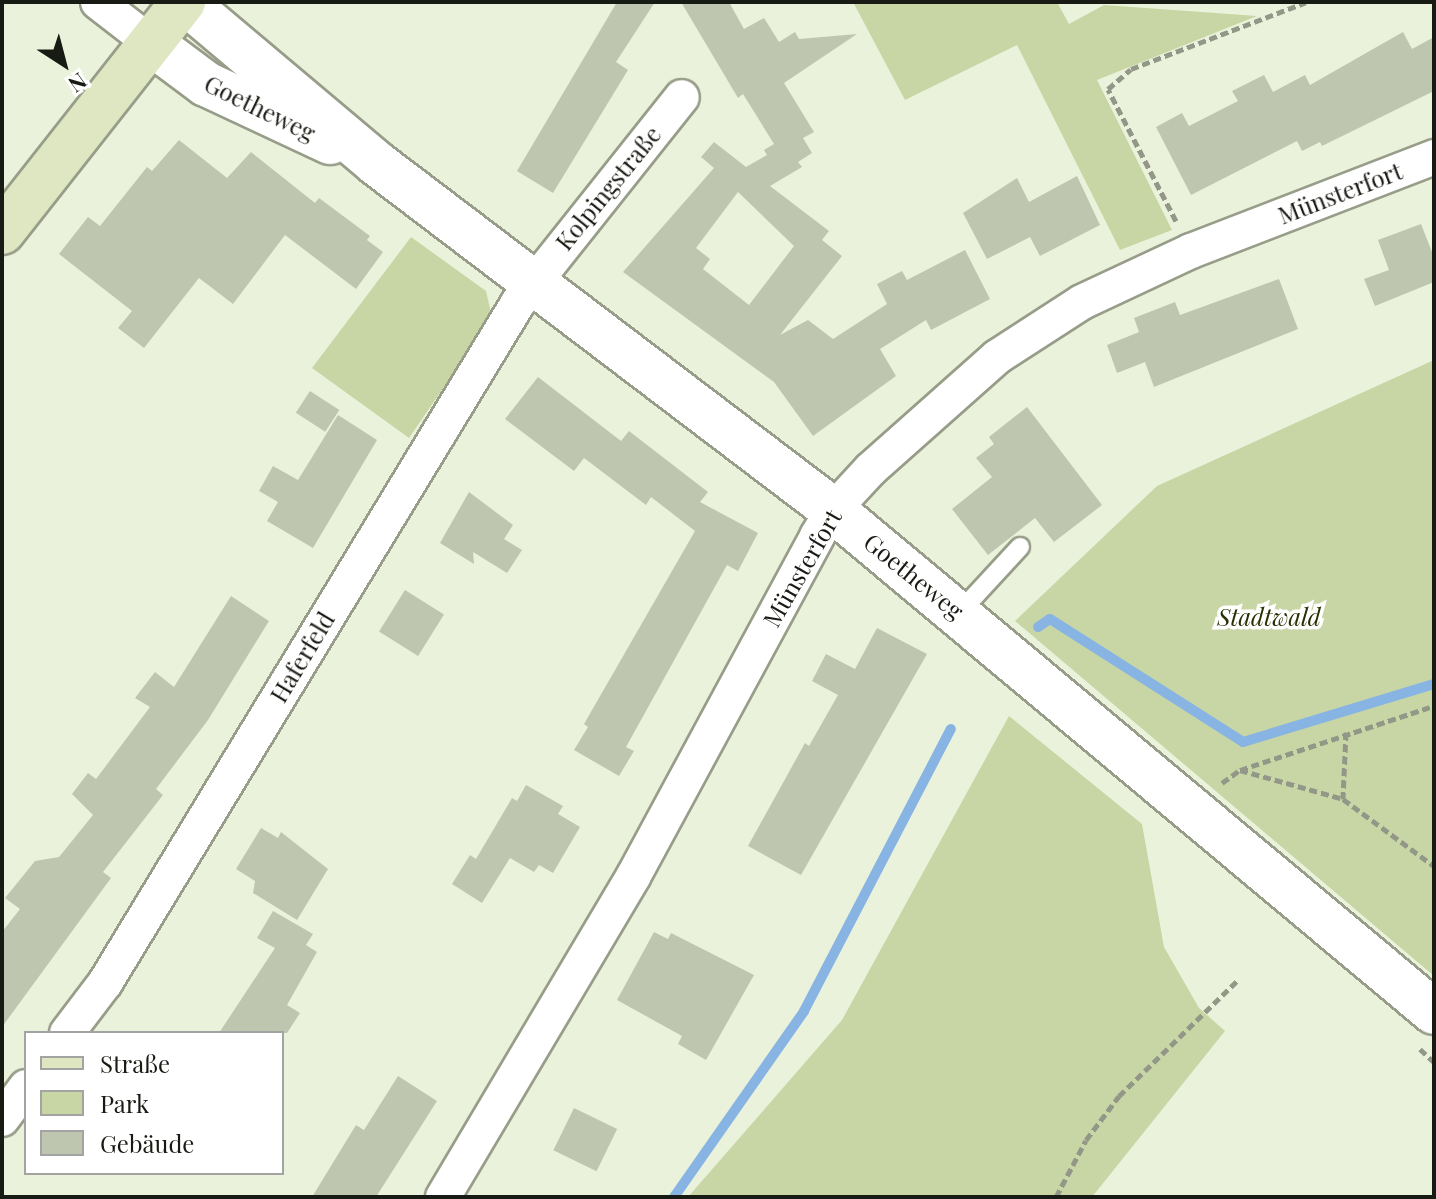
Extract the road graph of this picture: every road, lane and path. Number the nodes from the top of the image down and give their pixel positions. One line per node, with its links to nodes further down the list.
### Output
1 (98, 2): 4 (street)
2 (184, 2): 4 (main road); 7 (street, Goetheweg)
3 (1306, 2): 9 (path)
4 (151, 43): 7 (street, Goetheweg); 8 (main road)
5 (682, 97): 10 (street, Kolpingstraße)
6 (1434, 157): 9 (street, Münsterfort)
7 (376, 163): 10 (street, Goetheweg)
8 (2, 232)
9 (1191, 251): 11 (street, Münsterfort)
10 (535, 280): 11 (street, Goetheweg); 20 (street, Haferfeld)
11 (833, 510): 13 (street, Goetheweg); 23 (street, Münsterfort)
12 (1020, 547): 13 (lane)
13 (959, 613): 19 (street, Goetheweg)
14 (1434, 706): 15 (path)
15 (1346, 732): 16 (path); 16 (path)
16 (1343, 799): 17 (path)
17 (1434, 866)
18 (1239, 979): 24 (path)
19 (1434, 1012)
20 (69, 1031)
21 (24, 1090): 22 (street)
22 (2, 1119)
23 (443, 1197)
24 (1056, 1197)

